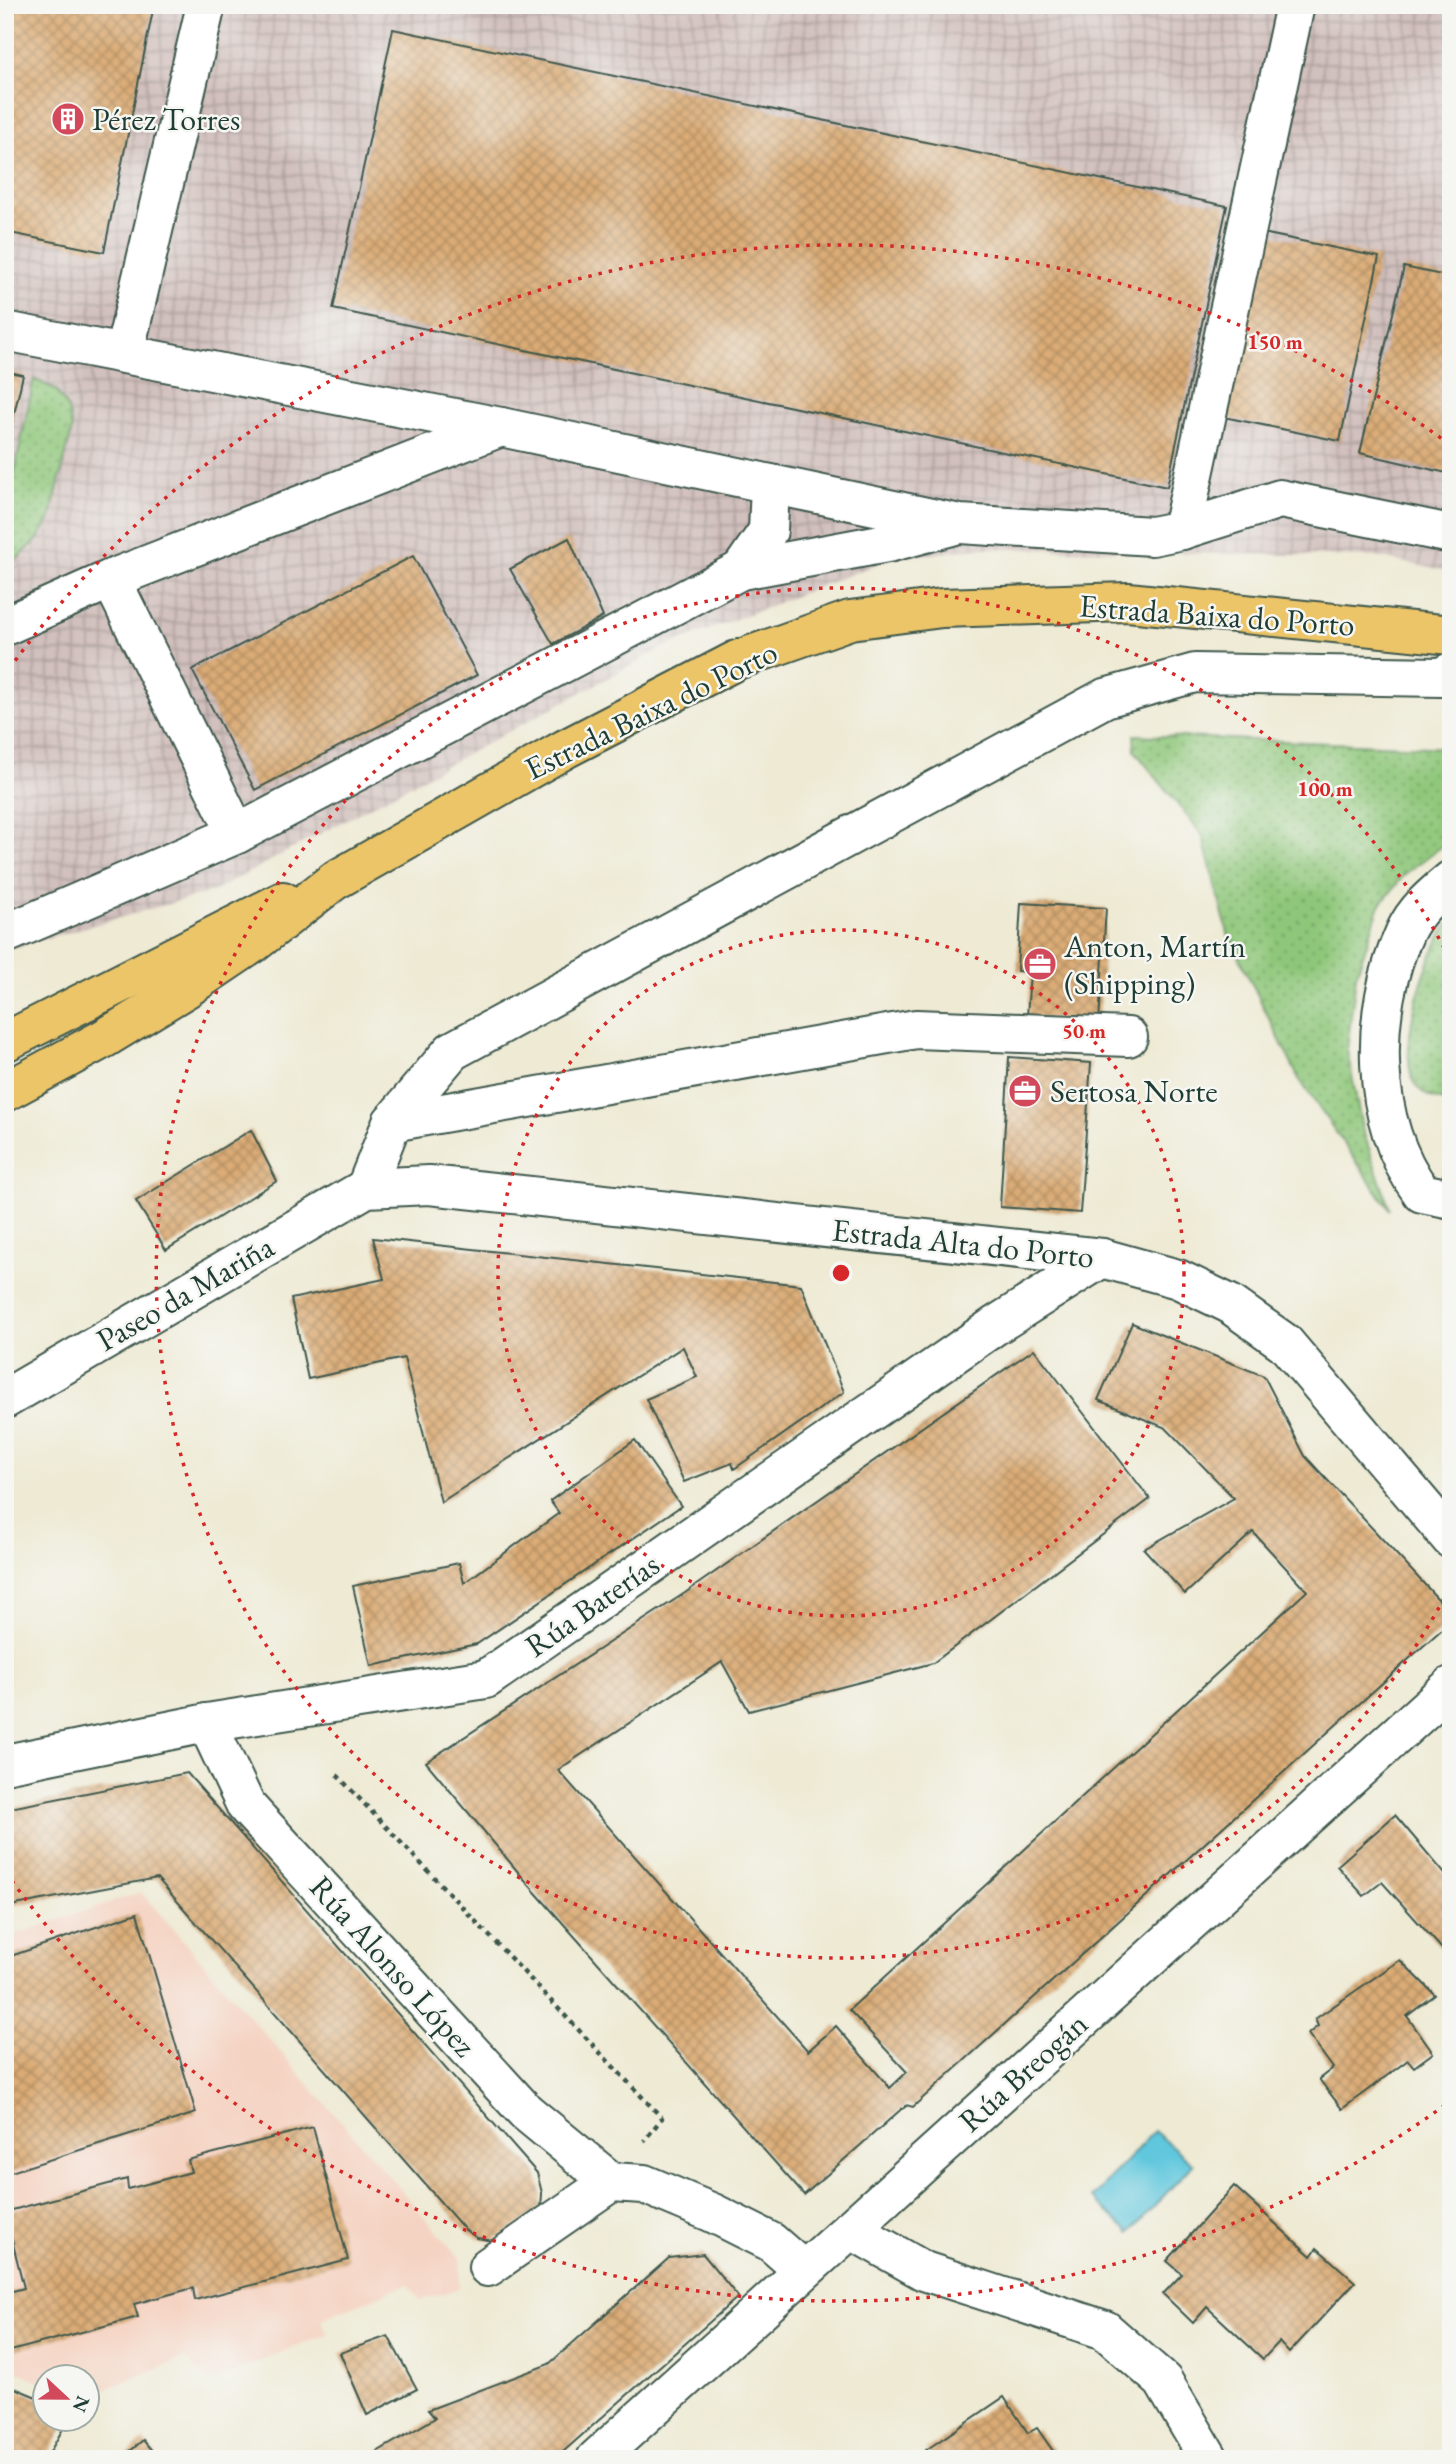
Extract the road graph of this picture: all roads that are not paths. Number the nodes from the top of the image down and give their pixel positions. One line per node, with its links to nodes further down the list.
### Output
1 (206, 5): 4 (street)
2 (1295, 5): 8 (street)
3 (5, 331): 4 (street)
4 (124, 354): 5 (street)
5 (501, 427): 6 (street); 11 (street)
6 (770, 484): 7 (street); 10 (street)
7 (960, 524): 8 (street); 10 (street)
8 (1182, 530): 9 (street)
9 (1451, 534)
10 (741, 570): 15 (street)
11 (111, 579): 12 (street); 15 (street)
12 (5, 626)
13 (1451, 635): 17 (main road, Estrada Baixa do Porto)
14 (1451, 672): 24 (street)
15 (237, 834): 18 (street)
16 (1451, 880): 26 (street)
17 (334, 881): 20 (main road, Estrada Baixa do Porto); 21 (main road, Estrada Baixa do Porto)
18 (5, 934)
19 (1128, 1037): 24 (street)
20 (5, 1042)
21 (84, 1049): 22 (street); 23 (main road, Estrada Baixa do Porto)
22 (5, 1073)
23 (5, 1092)
24 (392, 1122): 25 (street)
25 (366, 1188): 27 (street, Estrada Alta do Porto); 28 (street, Paseo da Mariña)
26 (1451, 1199)
27 (1102, 1258): 29 (street, Estrada Alta do Porto); 31 (street, Rúa Baterías)
28 (5, 1399)
29 (1451, 1539)
30 (1451, 1686): 34 (street, Rúa Breogán)
31 (207, 1723): 32 (street, Rúa Baterías); 33 (street, Rúa Alonso López)
32 (5, 1764)
33 (611, 2182): 35 (street); 36 (street)
34 (850, 2229): 36 (street, Rúa Breogán); 38 (street)
35 (488, 2267)
36 (803, 2270): 37 (street, Rúa Breogán)
37 (596, 2459)
38 (1209, 2459)

